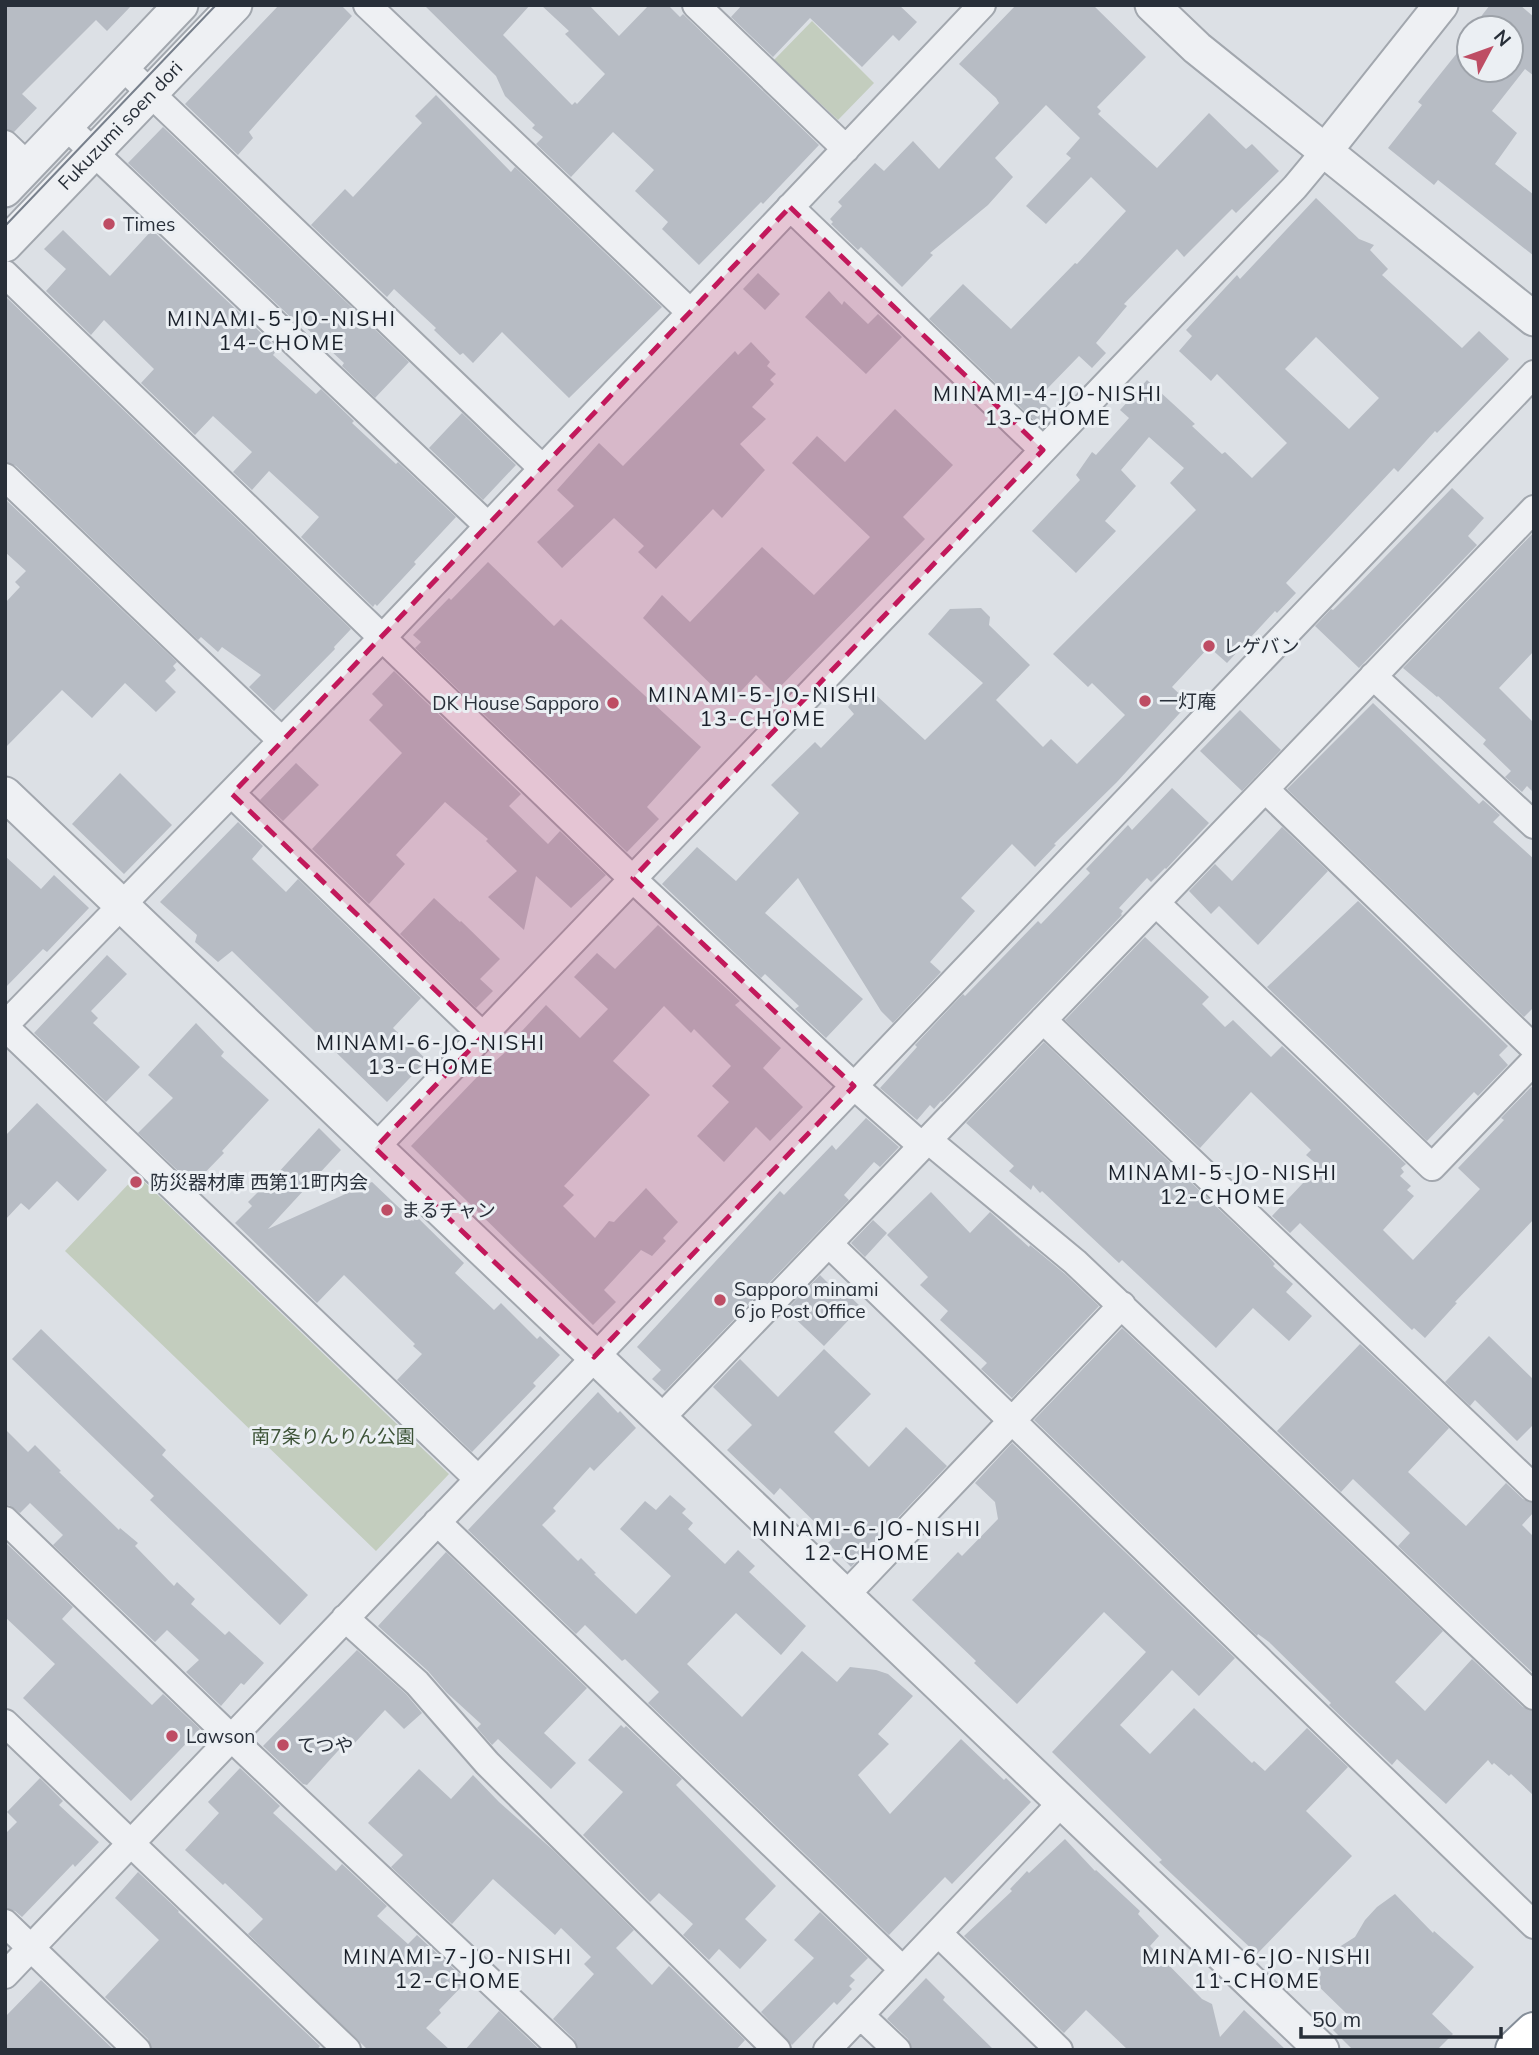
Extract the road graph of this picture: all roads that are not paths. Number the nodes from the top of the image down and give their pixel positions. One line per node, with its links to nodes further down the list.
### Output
1 (181, 5): 8 (street, Fukuzumi soen dori)
2 (235, 5): 9 (street, Fukuzumi soen dori)
3 (367, 5): 19 (street)
4 (696, 5): 11 (street)
5 (982, 5): 11 (street)
6 (1152, 5): 12 (street)
7 (1441, 5): 12 (street)
8 (122, 66): 9 (street); 10 (street, Fukuzumi soen dori)
9 (151, 94): 13 (street, Fukuzumi soen dori); 23 (street)
10 (66, 126): 13 (street); 14 (street, Fukuzumi soen dori)
11 (846, 149): 16 (street)
12 (1325, 151): 20 (street); 22 (street)
13 (94, 152): 17 (street, Fukuzumi soen dori); 26 (street)
14 (17, 155): 15 (street, Fukuzumi soen dori)
15 (5, 190)
16 (790, 208): 19 (street); 22 (street)
17 (5, 245)
18 (5, 274): 27 (street)
19 (690, 312): 23 (street)
20 (1534, 319)
21 (1534, 374): 41 (street)
22 (1043, 450): 34 (street)
23 (542, 468): 26 (street)
24 (5, 477): 29 (street)
25 (1534, 509): 28 (street)
26 (487, 525): 27 (street)
27 (383, 637): 29 (street); 34 (street)
28 (1373, 676): 30 (street); 33 (street)
29 (282, 741): 32 (street)
30 (1265, 789): 35 (street); 40 (street)
31 (5, 794): 36 (street)
32 (232, 794): 36 (street); 39 (street)
33 (1534, 825)
34 (633, 878): 39 (street); 41 (street)
35 (1156, 903): 37 (street); 40 (street)
36 (122, 906): 38 (street); 43 (street)
37 (1043, 1020): 42 (street); 50 (street)
38 (5, 1026): 49 (street)
39 (483, 1035): 43 (street)
40 (1533, 1060)
41 (854, 1086): 42 (street); 46 (street)
42 (925, 1143): 44 (street); 45 (street)
43 (375, 1148): 46 (street)
44 (829, 1244): 47 (street); 48 (street)
45 (1122, 1305): 48 (street); 55 (street)
46 (594, 1357): 47 (street); 49 (street)
47 (660, 1419): 53 (street)
48 (1012, 1420): 53 (street); 61 (street)
49 (478, 1479): 52 (street)
50 (1534, 1488)
51 (5, 1520): 57 (street)
52 (437, 1522): 54 (street); 64 (street)
53 (845, 1596): 58 (street)
54 (345, 1618): 57 (street); 71 (street)
55 (1534, 1696)
56 (5, 1723): 59 (street)
57 (232, 1738): 59 (street); 70 (street)
58 (1062, 1802): 62 (street); 75 (street)
59 (131, 1843): 63 (street); 69 (street)
60 (5, 1923): 63 (street)
61 (1534, 1925)
62 (938, 1933): 64 (street); 74 (street)
63 (32, 1948): 65 (street); 68 (street)
64 (903, 1970): 66 (street)
65 (5, 1975)
66 (860, 2015): 72 (street); 73 (street)
67 (1534, 2032): 76 (highway)
68 (137, 2050)
69 (347, 2050)
70 (563, 2050)
71 (777, 2050)
72 (827, 2050)
73 (897, 2050)
74 (1059, 2050)
75 (1322, 2050)
76 (1514, 2050)

